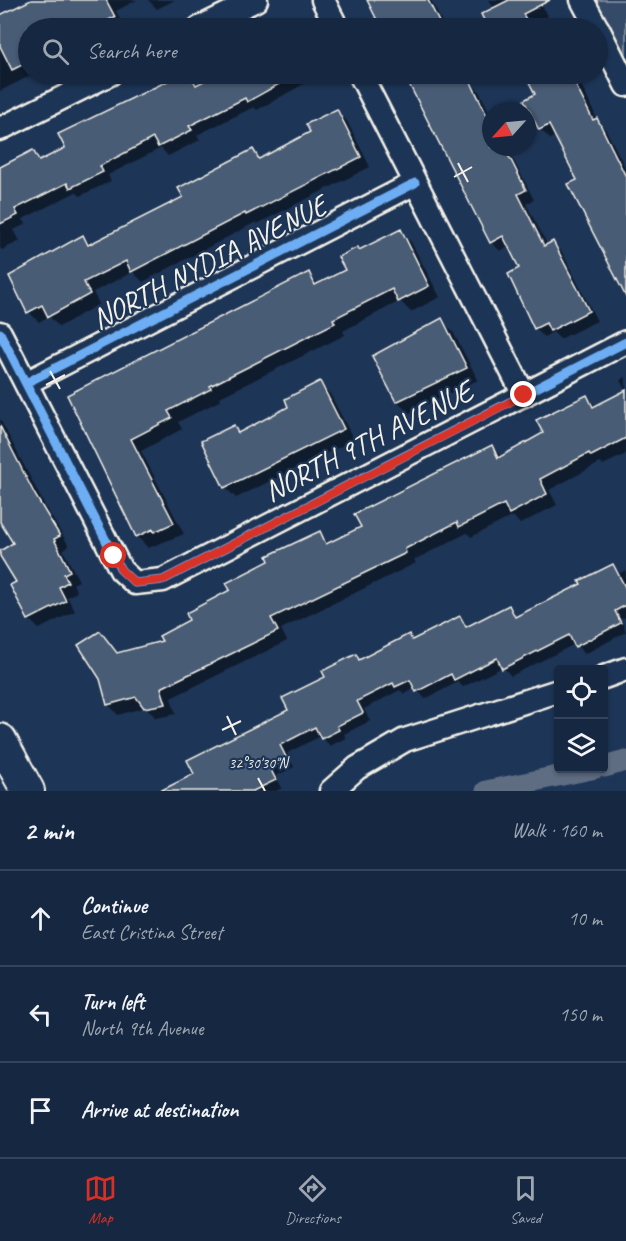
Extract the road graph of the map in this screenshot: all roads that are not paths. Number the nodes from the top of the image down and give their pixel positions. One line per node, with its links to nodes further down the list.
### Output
1 (256, 0): 4 (street)
2 (322, 0): 5 (street)
3 (582, 0): 6 (street)
4 (219, 18)
5 (332, 18)
6 (591, 18)
7 (608, 50): 8 (street)
8 (625, 82)
9 (90, 84): 11 (street)
10 (365, 84): 12 (street)
11 (0, 129)
12 (415, 183): 15 (street, NORTH NYDIA AVENUE); 16 (street)
13 (0, 333): 15 (street)
14 (626, 342): 16 (street, NORTH 9TH AVENUE)
15 (26, 383): 16 (street, NORTH 9TH AVENUE)
16 (524, 395)
17 (626, 669): 18 (street)
18 (608, 674)
19 (554, 692): 22 (street)
20 (0, 740): 21 (main road)
21 (28, 791)
22 (331, 791)

